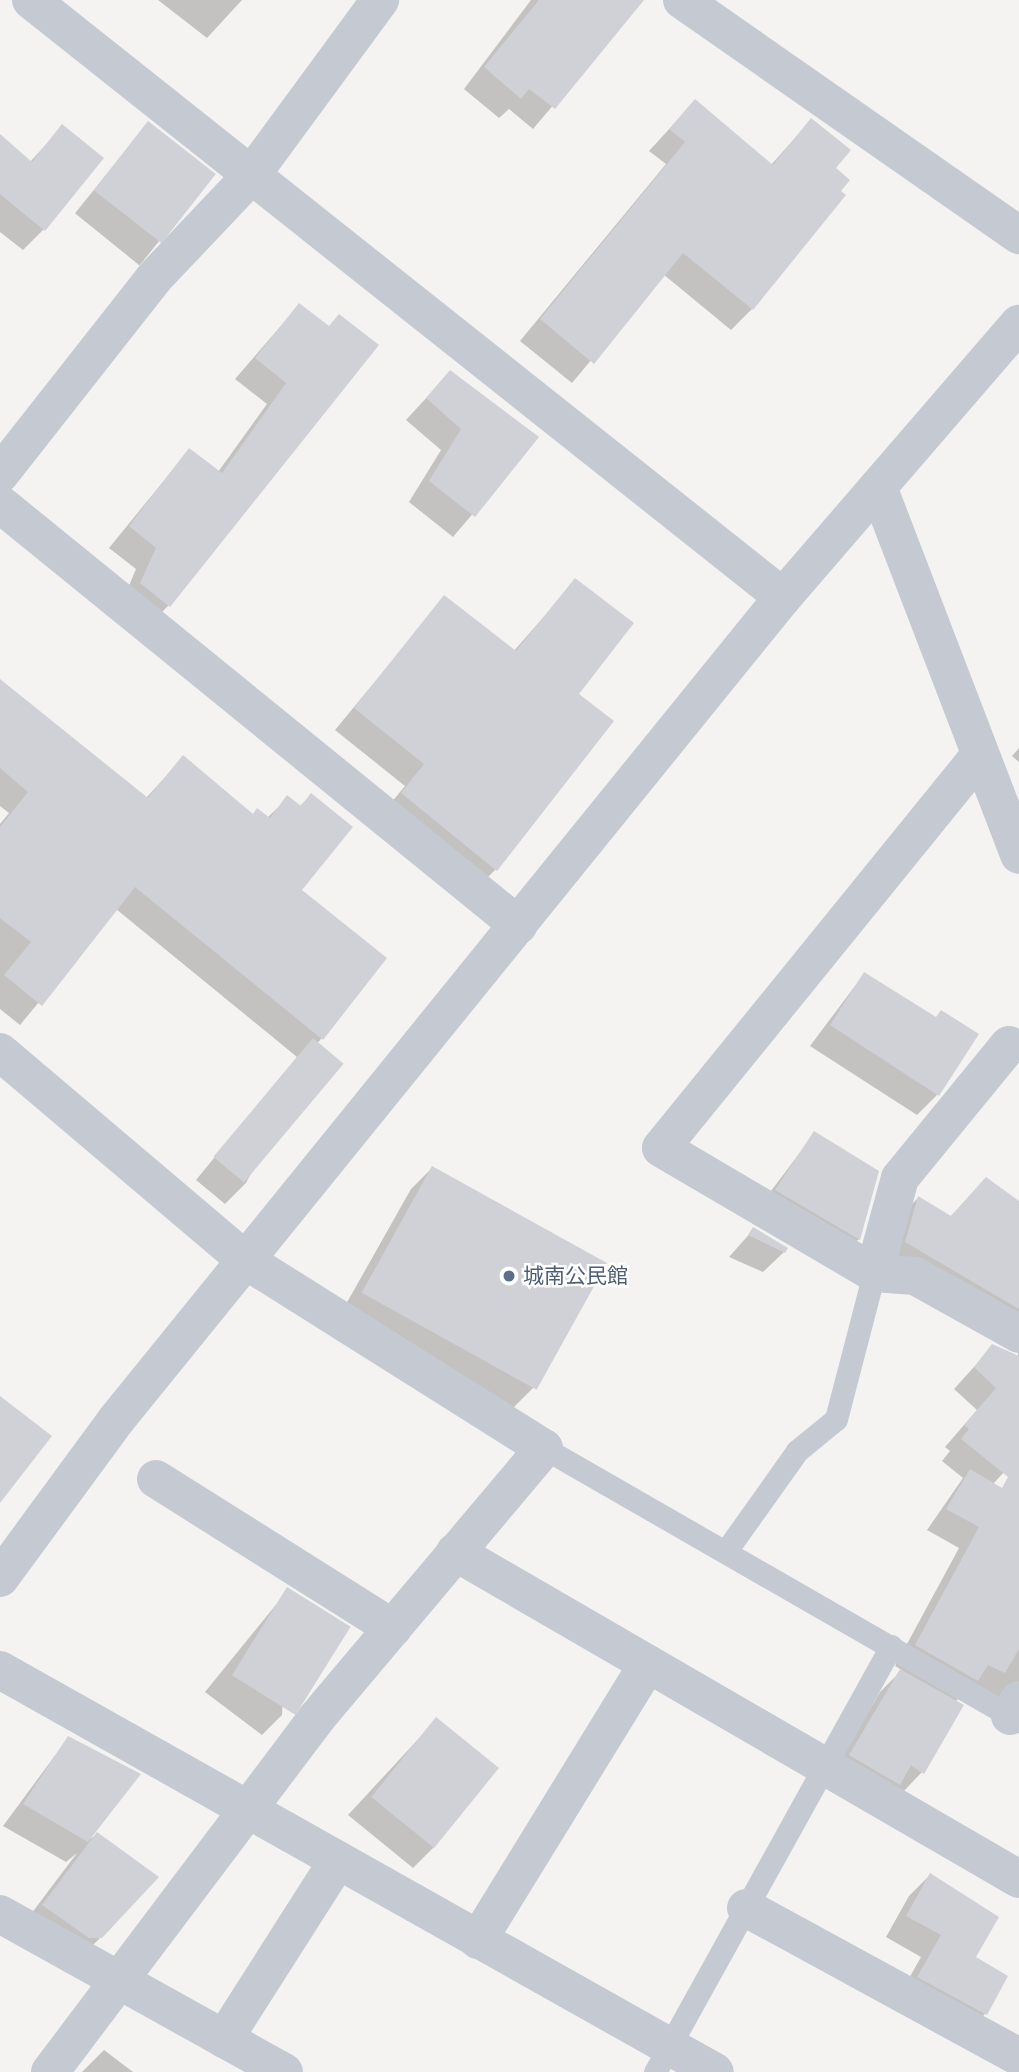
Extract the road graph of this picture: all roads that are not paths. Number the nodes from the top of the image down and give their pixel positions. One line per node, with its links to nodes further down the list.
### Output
1 (31, 0): 4 (street)
2 (380, 0): 4 (street)
3 (682, 0): 5 (street)
4 (250, 177): 7 (street); 10 (street)
5 (1019, 235)
6 (1019, 324): 8 (street)
7 (0, 474)
8 (878, 487): 10 (street); 11 (street)
9 (0, 504): 13 (street)
10 (783, 597): 13 (street)
11 (980, 755): 12 (street); 17 (street)
12 (1019, 855)
13 (519, 925): 16 (street)
14 (1016, 1042): 17 (street)
15 (0, 1052): 16 (street)
16 (244, 1260): 19 (street); 23 (street)
17 (873, 1273): 18 (street); 22 (lane)
18 (1019, 1334)
19 (544, 1448): 21 (street); 22 (lane)
20 (156, 1479): 24 (street)
21 (455, 1552): 24 (street); 26 (street)
22 (726, 1552): 25 (lane)
23 (0, 1577)
24 (393, 1628): 30 (street)
25 (891, 1646): 28 (lane); 29 (lane)
26 (648, 1664): 29 (street); 35 (street)
27 (0, 1670): 30 (street)
28 (1016, 1712)
29 (824, 1766): 32 (street); 33 (lane)
30 (249, 1810): 31 (street); 36 (street)
31 (338, 1860): 35 (street); 37 (street)
32 (1019, 1879)
33 (746, 1908): 38 (street); 39 (lane)
34 (0, 1914): 36 (street)
35 (478, 1940): 39 (street)
36 (121, 1983): 37 (street); 40 (street)
37 (224, 2039): 41 (street)
38 (1019, 2057)
39 (662, 2059): 42 (street)
40 (50, 2072)
41 (285, 2072)
42 (715, 2072)

